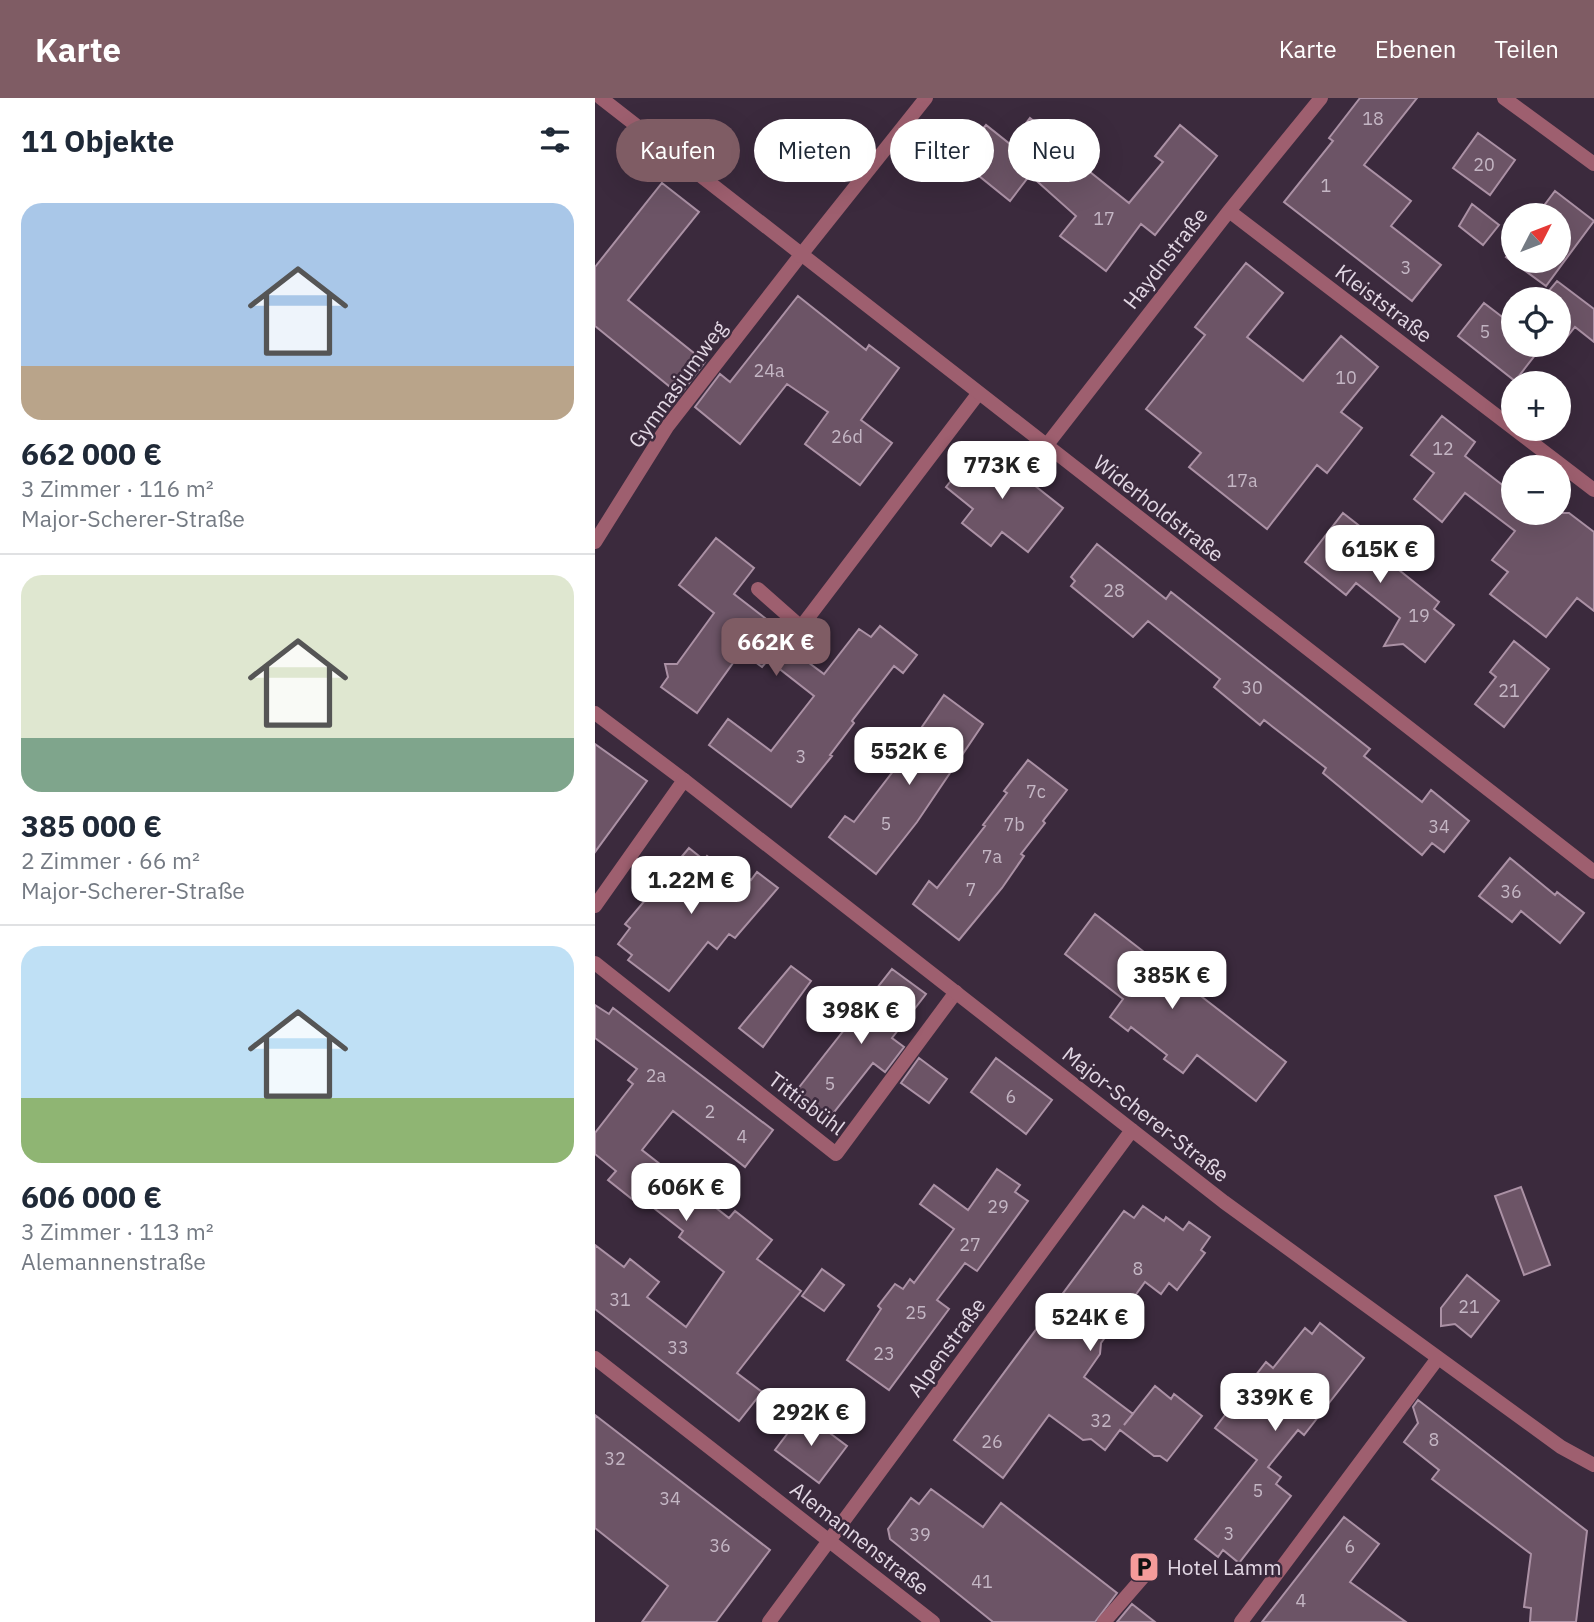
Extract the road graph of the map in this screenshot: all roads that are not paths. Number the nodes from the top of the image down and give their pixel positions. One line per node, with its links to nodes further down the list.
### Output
1 (601, 98): 7 (street, Widerholdstraße)
2 (926, 98): 7 (street, Gymnasiumweg)
3 (1321, 98): 6 (street, Haydnstraße)
4 (1504, 98): 5 (street)
5 (1594, 164)
6 (1229, 211): 9 (street, Haydnstraße); 10 (street, Kleiststraße)
7 (800, 256): 8 (street, Widerholdstraße); 11 (street, Gymnasiumweg)
8 (978, 394): 9 (street, Widerholdstraße); 12 (street)
9 (1046, 446): 15 (street, Widerholdstraße)
10 (1594, 490)
11 (595, 542)
12 (758, 589)
13 (595, 713): 14 (street, Major-Scherer-Straße)
14 (684, 780): 16 (street); 18 (street, Major-Scherer-Straße)
15 (1594, 872)
16 (595, 906)
17 (595, 963): 18 (street, Tittisbühl)
18 (955, 992): 19 (street, Major-Scherer-Straße)
19 (1132, 1130): 21 (street, Major-Scherer-Straße); 23 (street, Alpenstraße)
20 (595, 1358): 23 (street, Alemannenstraße)
21 (1438, 1358): 22 (street, Major-Scherer-Straße); 28 (street)
22 (1594, 1465)
23 (829, 1541): 25 (street, Alpenstraße); 26 (street, Alemannenstraße)
24 (1150, 1568): 27 (street)
25 (769, 1622)
26 (933, 1622)
27 (1104, 1622)
28 (1241, 1622)

